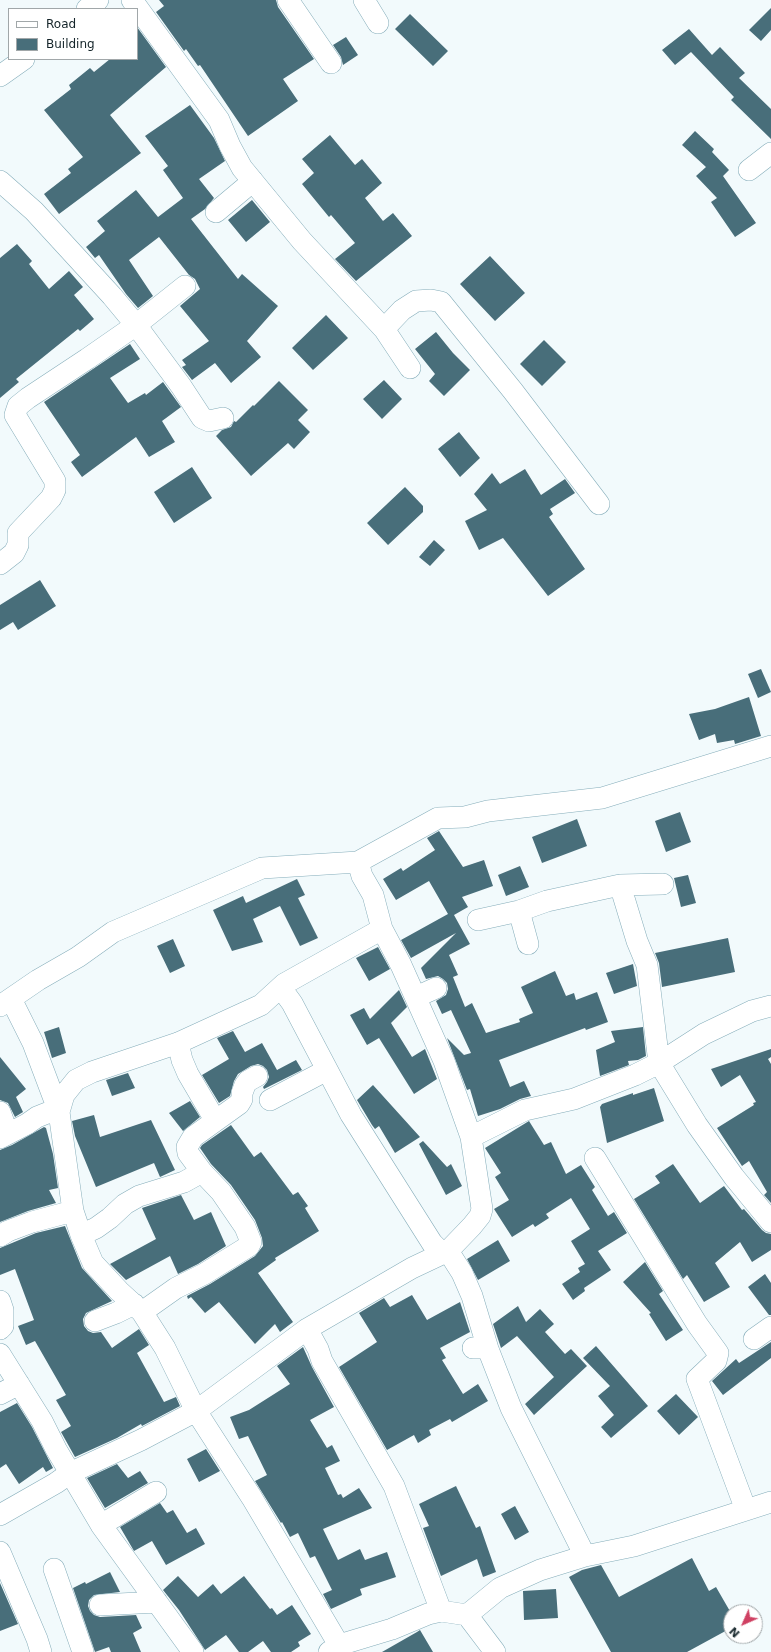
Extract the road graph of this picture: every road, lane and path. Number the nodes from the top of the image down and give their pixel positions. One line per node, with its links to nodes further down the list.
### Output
1 (98, 0): 4 (street)
2 (288, 0): 8 (street)
3 (364, 0): 6 (street)
4 (88, 8)
5 (138, 8): 13 (street)
6 (378, 23)
7 (23, 60): 9 (street)
8 (331, 63)
9 (0, 76)
10 (771, 153): 11 (street)
11 (749, 170)
12 (0, 181): 17 (street)
13 (253, 181): 14 (street); 16 (street)
14 (216, 212)
15 (185, 286): 17 (street)
16 (377, 322): 18 (street); 20 (street)
17 (136, 325): 19 (street); 21 (street)
18 (410, 368)
19 (223, 418)
20 (599, 504)
21 (0, 564)
22 (771, 746): 23 (street)
23 (358, 862): 28 (street); 33 (street)
24 (663, 884): 25 (street)
25 (620, 885): 26 (street); 36 (street)
26 (519, 911): 27 (street); 29 (street)
27 (478, 920)
28 (382, 929): 30 (street); 32 (street)
29 (528, 944)
30 (280, 988): 35 (street); 37 (street)
31 (436, 988): 32 (street)
32 (416, 997): 44 (street)
33 (6, 1003): 41 (street)
34 (771, 1006): 36 (street)
35 (178, 1043): 41 (street); 42 (street)
36 (659, 1063): 44 (street); 48 (street)
37 (327, 1070): 39 (street); 51 (street)
38 (257, 1076): 42 (street)
39 (270, 1100)
40 (0, 1112): 43 (street)
41 (58, 1112): 43 (street); 47 (street)
42 (215, 1120): 46 (street)
43 (4, 1136)
44 (471, 1137): 51 (street)
45 (595, 1158): 66 (street)
46 (202, 1172): 49 (street); 53 (street)
47 (73, 1211): 49 (street); 50 (street)
48 (771, 1222)
49 (81, 1235): 53 (street)
50 (0, 1236)
51 (445, 1252): 57 (street); 70 (street)
52 (0, 1301): 56 (street)
53 (138, 1308): 54 (street); 62 (street)
54 (95, 1321)
55 (771, 1327): 58 (street)
56 (0, 1329)
57 (308, 1329): 62 (street); 74 (street)
58 (754, 1339)
59 (0, 1354): 60 (street)
60 (19, 1384): 61 (street); 63 (street)
61 (0, 1394)
62 (196, 1411): 63 (street); 76 (street)
63 (70, 1473): 67 (street); 68 (street)
64 (156, 1492): 68 (street)
65 (771, 1502): 66 (street)
66 (746, 1510): 70 (street)
67 (0, 1515)
68 (101, 1525): 72 (street)
69 (0, 1552): 77 (street)
70 (584, 1556): 75 (street)
71 (54, 1569): 78 (street)
72 (156, 1602): 73 (street); 79 (street)
73 (100, 1605)
74 (441, 1611): 75 (street); 76 (street)
75 (467, 1615): 80 (street)
76 (334, 1649)
77 (41, 1652)
78 (83, 1652)
79 (194, 1652)
80 (495, 1652)

